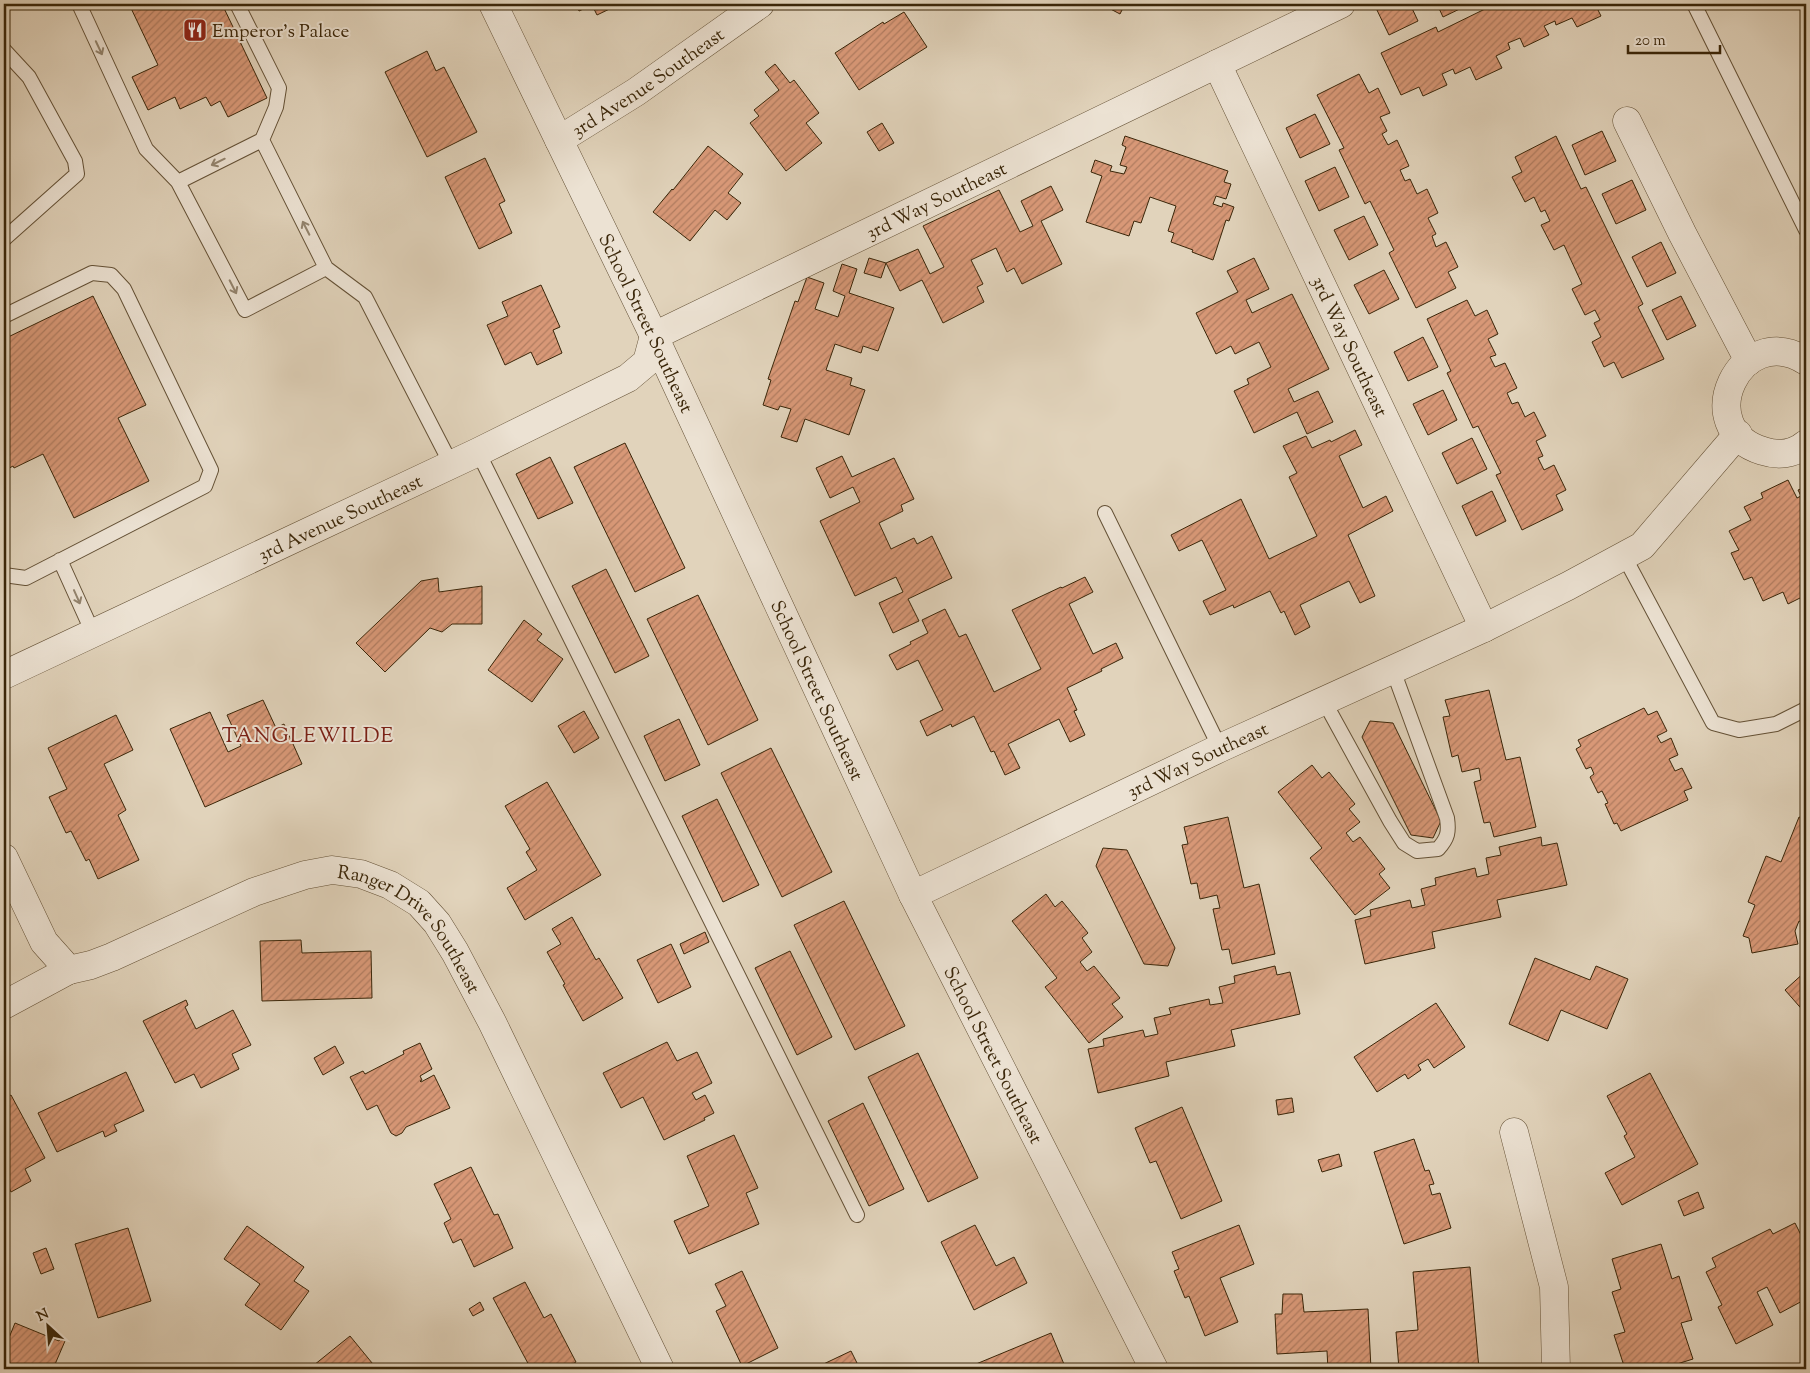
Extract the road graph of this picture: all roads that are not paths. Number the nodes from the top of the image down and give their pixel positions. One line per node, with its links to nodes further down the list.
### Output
1 (79, 4): 12 (lane, one-way to 12)
2 (237, 4): 10 (lane)
3 (493, 4): 11 (street, School Street Southeast)
4 (760, 4): 11 (street, 3rd Avenue Southeast)
5 (1341, 4): 8 (street, 3rd Way Southeast)
6 (1694, 4): 13 (lane)
7 (4, 50): 14 (lane)
8 (1217, 64): 17 (street, 3rd Way Southeast); 28 (street, 3rd Way Southeast)
9 (1627, 121): 19 (street)
10 (262, 140): 12 (lane, one-way to 12); 15 (lane, one-way to 10)
11 (559, 140): 17 (street, School Street Southeast)
12 (178, 182): 15 (lane, one-way to 15)
13 (1806, 230)
14 (4, 239)
15 (326, 268): 23 (lane)
16 (4, 316): 26 (lane)
17 (654, 336): 22 (street, 3rd Avenue Southeast); 36 (street, School Street Southeast)
18 (1802, 356): 19 (street)
19 (1749, 361): 20 (street)
20 (1738, 434): 21 (street); 25 (street, 3rd Way Southeast)
21 (1806, 444)
22 (478, 452): 23 (street, 3rd Avenue Southeast); 40 (lane)
23 (451, 464): 29 (street, 3rd Avenue Southeast)
24 (1105, 513): 34 (lane)
25 (1624, 556): 28 (street, 3rd Way Southeast); 33 (lane)
26 (60, 560): 27 (lane); 29 (lane, one-way to 29)
27 (4, 575)
28 (1484, 628): 30 (street, 3rd Way Southeast)
29 (93, 633): 31 (street, 3rd Avenue Southeast)
30 (1393, 670): 32 (street, 3rd Way Southeast); 32 (lane)
31 (4, 676)
32 (1324, 701): 34 (street, 3rd Way Southeast)
33 (1806, 709)
34 (1220, 748): 36 (street, 3rd Way Southeast)
35 (4, 858): 37 (street)
36 (914, 896): 42 (street, School Street Southeast)
37 (69, 970): 38 (street, Ranger Drive Southeast); 41 (street, Ranger Drive Southeast)
38 (4, 1005)
39 (1514, 1132): 43 (street)
40 (856, 1215)
41 (660, 1369)
42 (1154, 1369)
43 (1556, 1369)

